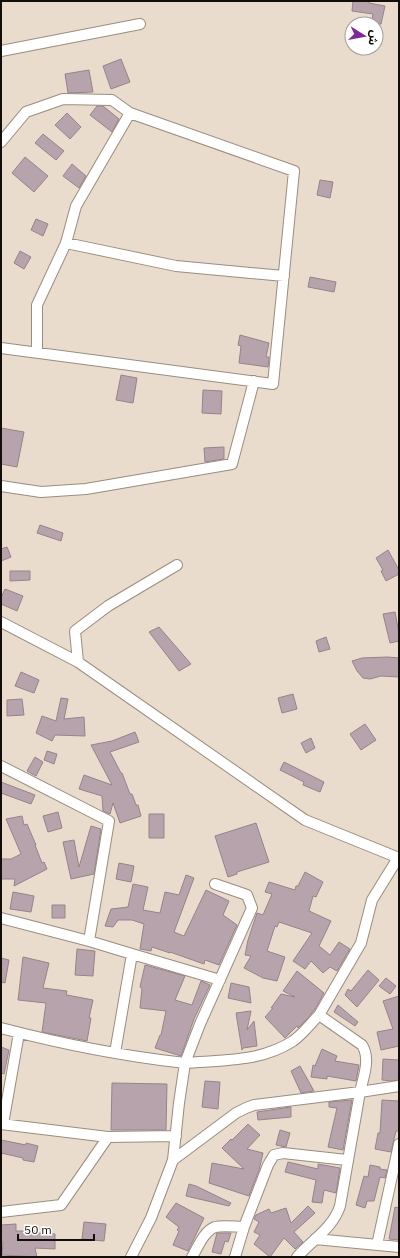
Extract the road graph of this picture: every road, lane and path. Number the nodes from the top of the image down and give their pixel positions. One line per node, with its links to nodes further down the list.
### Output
1 (140, 24): 2 (street)
2 (1, 51)
3 (130, 113): 4 (street); 5 (street); 6 (street)
4 (1, 142)
5 (66, 243): 6 (street); 8 (street)
6 (284, 276): 9 (street)
7 (1, 348): 8 (street)
8 (37, 352): 9 (street)
9 (254, 381): 10 (street)
10 (1, 486)
11 (177, 565): 13 (street)
12 (1, 622): 13 (street)
13 (78, 662): 15 (street)
14 (1, 766): 18 (street)
15 (398, 858): 21 (street)
16 (215, 884): 20 (street)
17 (1, 918): 18 (street)
18 (89, 941): 19 (street)
19 (132, 954): 20 (street); 24 (street)
20 (220, 980): 25 (street)
21 (319, 1014): 25 (street); 27 (street)
22 (1, 1028): 23 (street)
23 (19, 1033): 24 (street); 28 (street)
24 (116, 1053): 25 (street)
25 (185, 1063): 29 (street)
26 (399, 1086): 27 (street)
27 (360, 1092): 32 (street); 33 (street)
28 (2, 1124): 30 (street)
29 (176, 1136): 30 (street); 32 (street)
30 (108, 1138): 34 (street)
31 (399, 1144): 37 (street)
32 (173, 1160): 39 (street)
33 (347, 1160): 35 (street); 36 (street)
34 (1, 1212)
35 (244, 1227): 40 (street); 41 (street)
36 (315, 1239): 37 (street); 42 (street)
37 (377, 1245): 38 (street)
38 (399, 1247)
39 (131, 1257)
40 (192, 1257)
41 (235, 1257)
42 (297, 1257)

